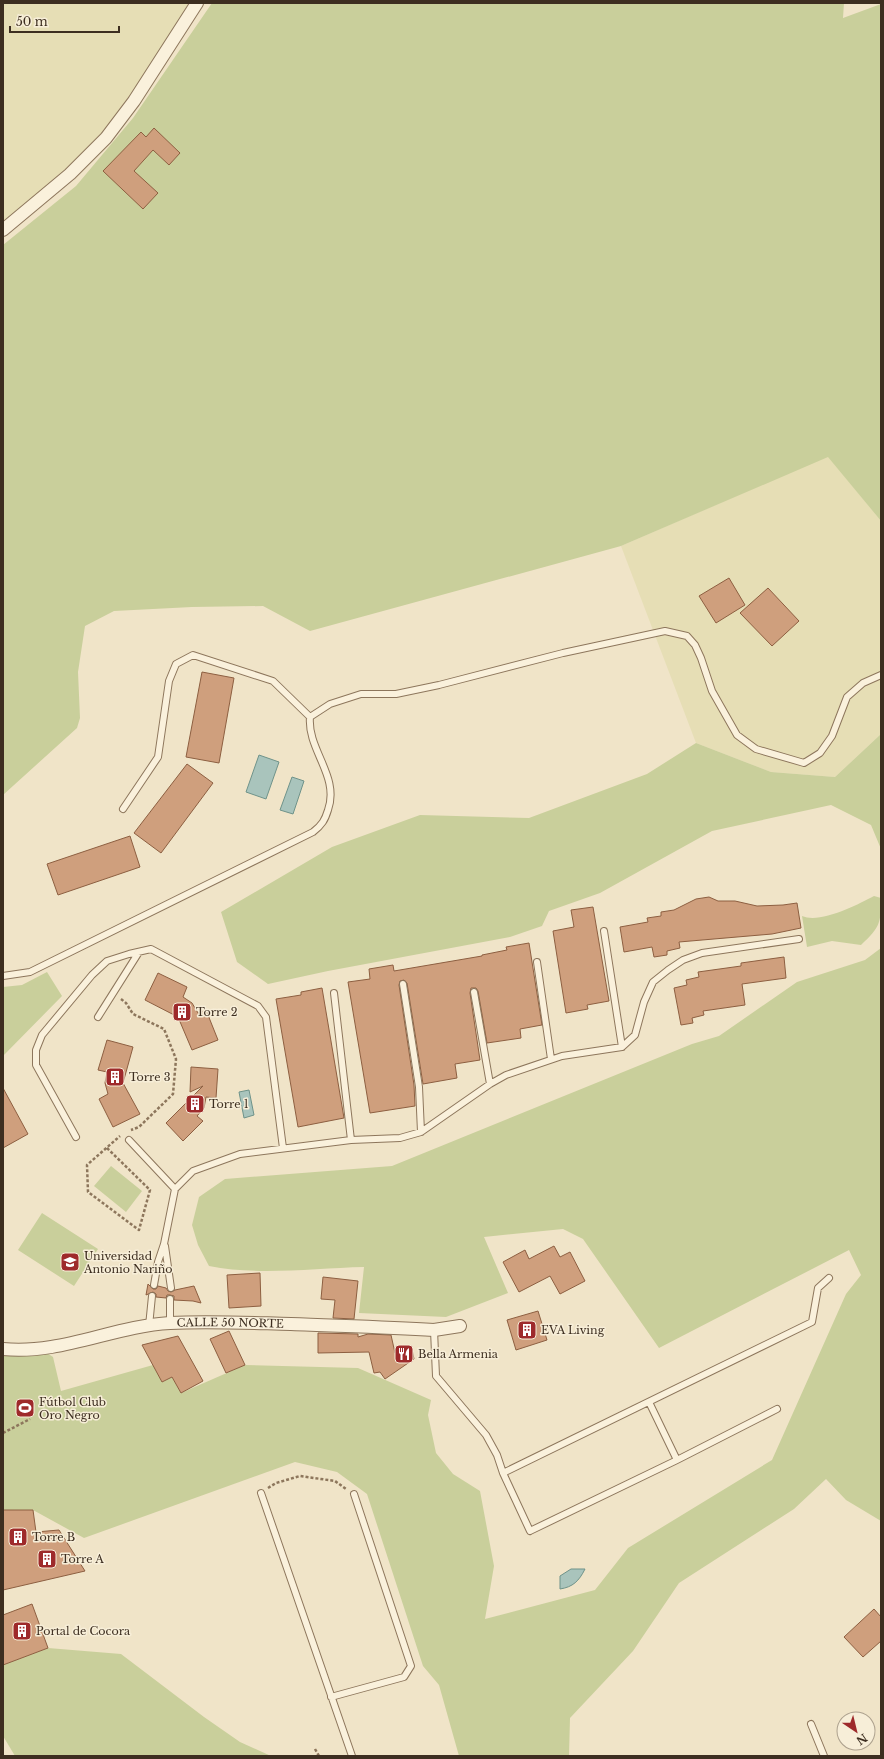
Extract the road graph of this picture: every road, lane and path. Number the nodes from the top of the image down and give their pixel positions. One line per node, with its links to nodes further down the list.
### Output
1 (197, 3): 2 (street)
2 (3, 230)
3 (881, 675): 4 (lane)
4 (310, 717): 5 (lane); 10 (lane)
5 (123, 809)
6 (604, 931): 15 (lane)
7 (799, 939): 15 (lane)
8 (139, 952): 14 (lane); 19 (lane); 22 (lane)
9 (537, 962): 16 (lane)
10 (3, 976)
11 (403, 984): 18 (lane)
12 (474, 992): 17 (lane)
13 (334, 993): 21 (lane)
14 (98, 1017)
15 (622, 1047): 16 (lane)
16 (551, 1059): 17 (lane)
17 (490, 1084): 18 (lane)
18 (421, 1132): 21 (lane)
19 (76, 1137)
20 (129, 1140): 23 (lane)
21 (351, 1140): 22 (lane)
22 (283, 1148): 23 (lane)
23 (175, 1189): 24 (lane)
24 (164, 1244): 26 (lane); 27 (lane)
25 (829, 1278): 35 (lane)
26 (154, 1285)
27 (171, 1288)
28 (152, 1296): 31 (lane)
29 (170, 1299): 30 (lane)
30 (170, 1323): 31 (street, CALLE 50 NORTE); 33 (street, CALLE 50 NORTE)
31 (149, 1326): 34 (street, CALLE 50 NORTE)
32 (460, 1326): 33 (street, CALLE 50 NORTE)
33 (434, 1330): 40 (lane)
34 (3, 1349)
35 (649, 1402): 39 (lane); 40 (lane)
36 (777, 1409): 39 (lane)
37 (30, 1420): 38 (path)
38 (3, 1433)
39 (677, 1460): 40 (lane)
40 (503, 1473)
41 (261, 1493): 42 (path); 43 (lane)
42 (354, 1494): 43 (lane)
43 (331, 1697): 47 (lane)
44 (811, 1724): 48 (lane)
45 (315, 1749): 46 (path)
46 (319, 1756)
47 (352, 1756)
48 (824, 1756)

